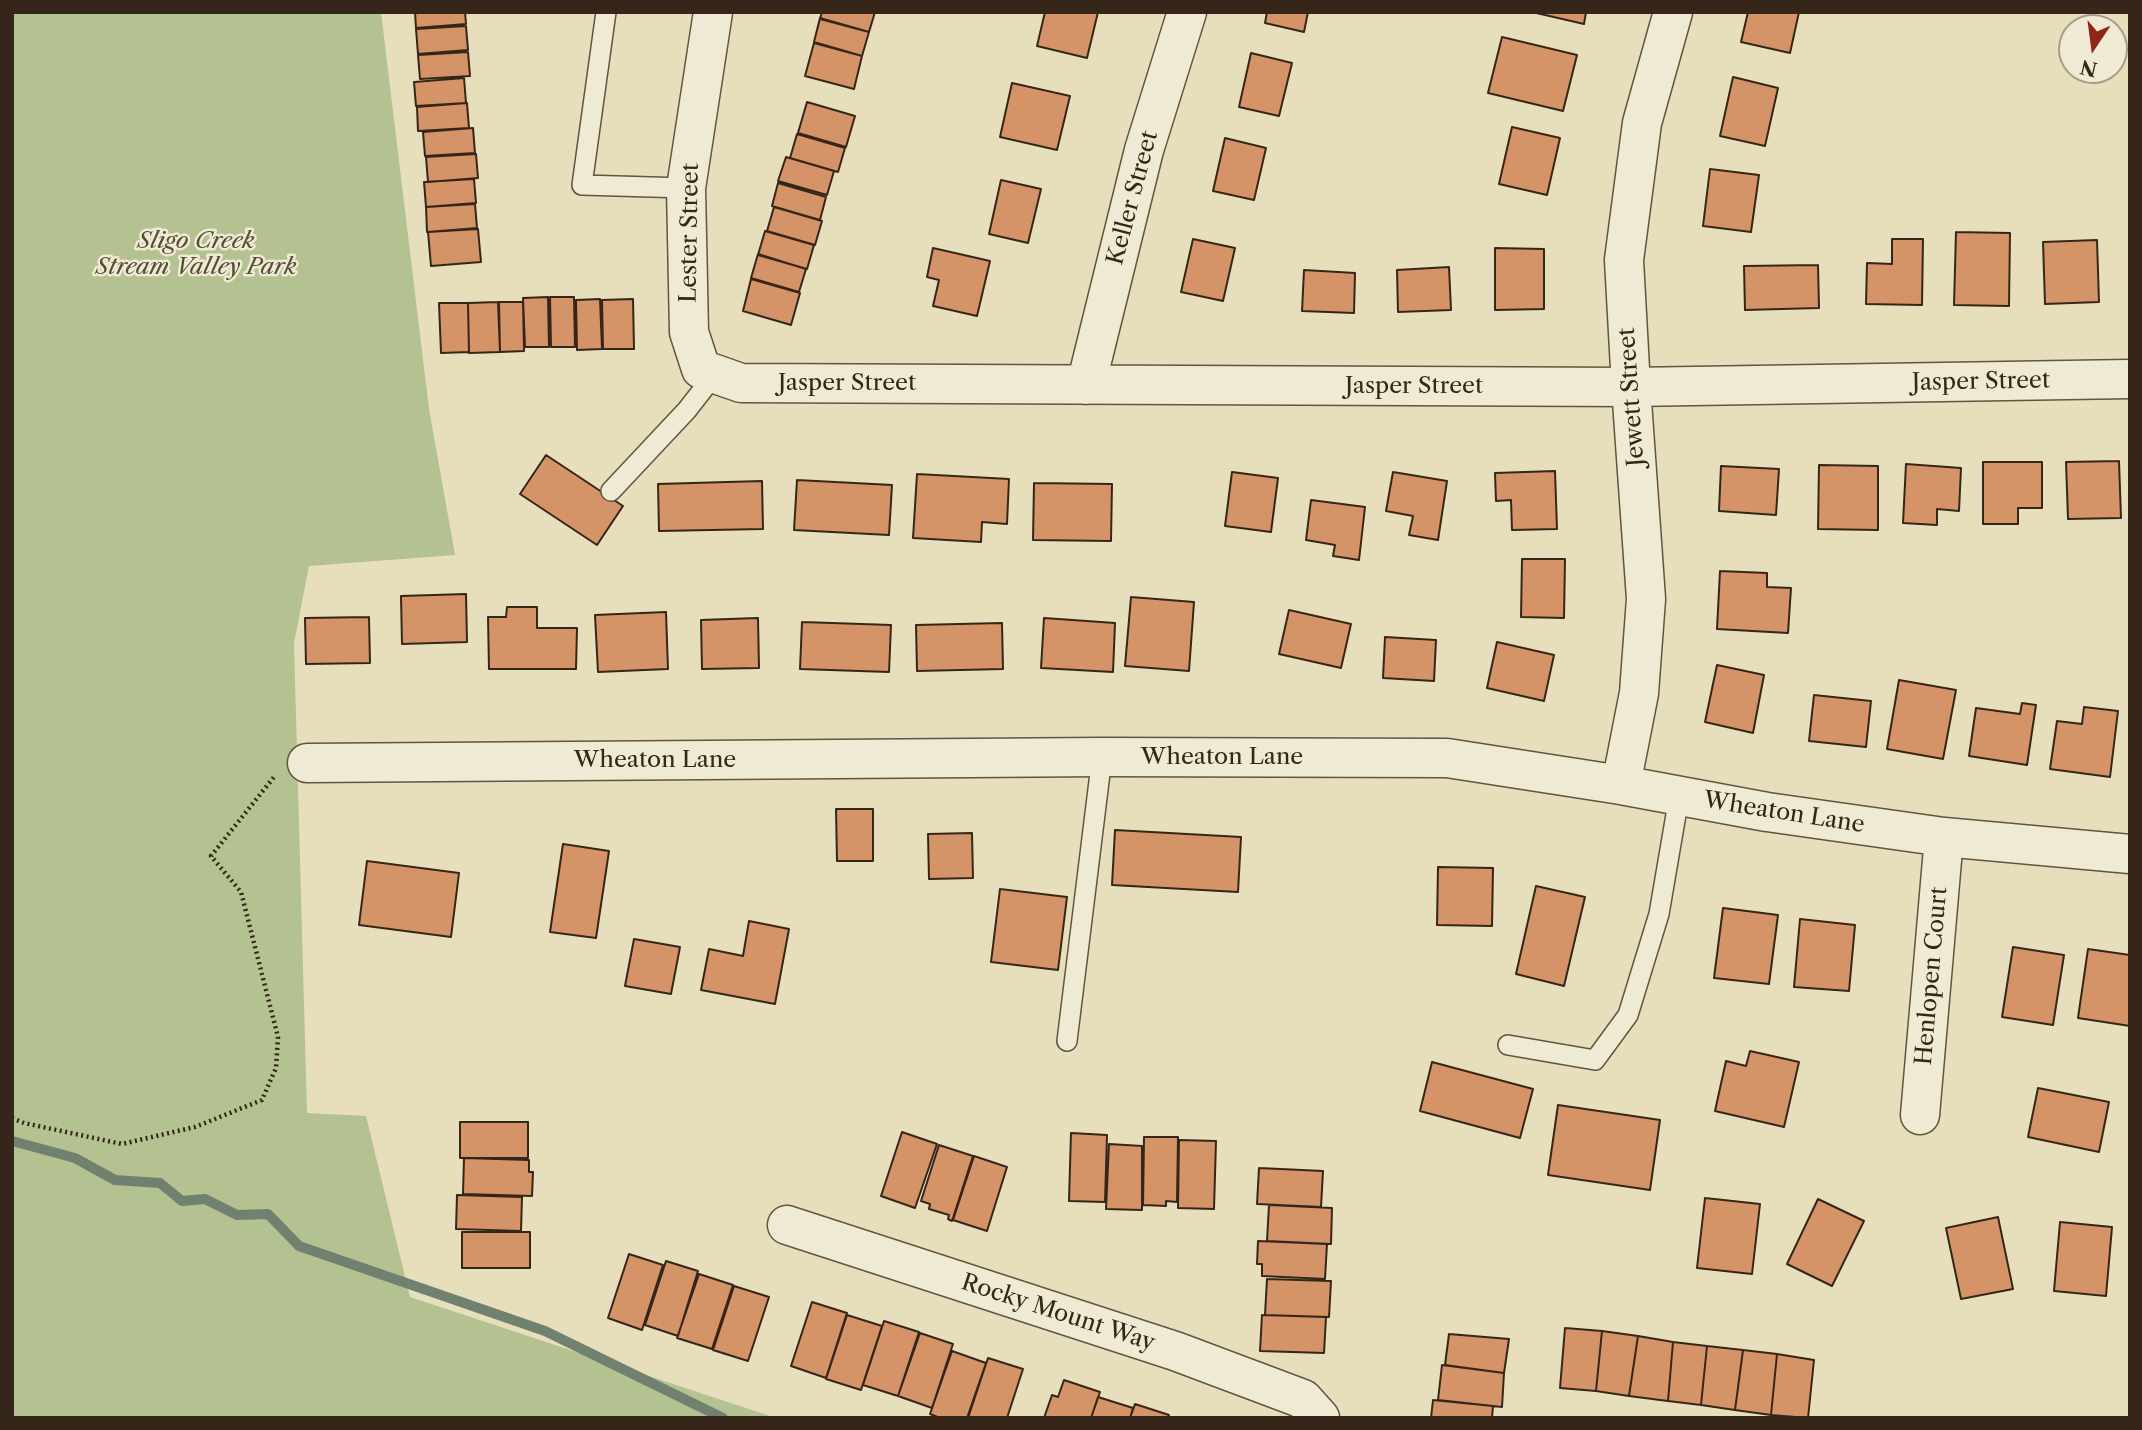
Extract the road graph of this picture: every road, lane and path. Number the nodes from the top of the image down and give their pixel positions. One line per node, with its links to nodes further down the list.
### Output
1 (606, 12): 5 (lane)
2 (713, 12): 5 (street, Lester Street)
3 (1187, 12): 8 (street, Keller Street)
4 (1673, 12): 9 (street, Jewett Street)
5 (686, 188): 6 (street, Lester Street)
6 (708, 372): 8 (street, Jasper Street); 10 (lane)
7 (2130, 379): 9 (street, Jasper Street)
8 (1086, 385): 9 (street, Jasper Street)
9 (1631, 387): 13 (street, Jewett Street)
10 (611, 491)
11 (1102, 757): 12 (street, Wheaton Lane); 13 (street, Wheaton Lane); 17 (lane)
12 (307, 764): 20 (path)
13 (1621, 785): 14 (street, Wheaton Lane)
14 (1679, 797): 15 (street, Wheaton Lane); 18 (lane)
15 (1944, 837): 16 (street, Wheaton Lane); 19 (street, Henlopen Court)
16 (2130, 854)
17 (1067, 1041)
18 (1508, 1045)
19 (1920, 1115)
20 (12, 1118)
21 (787, 1225): 22 (street, Rocky Mount Way)
22 (1320, 1418)

